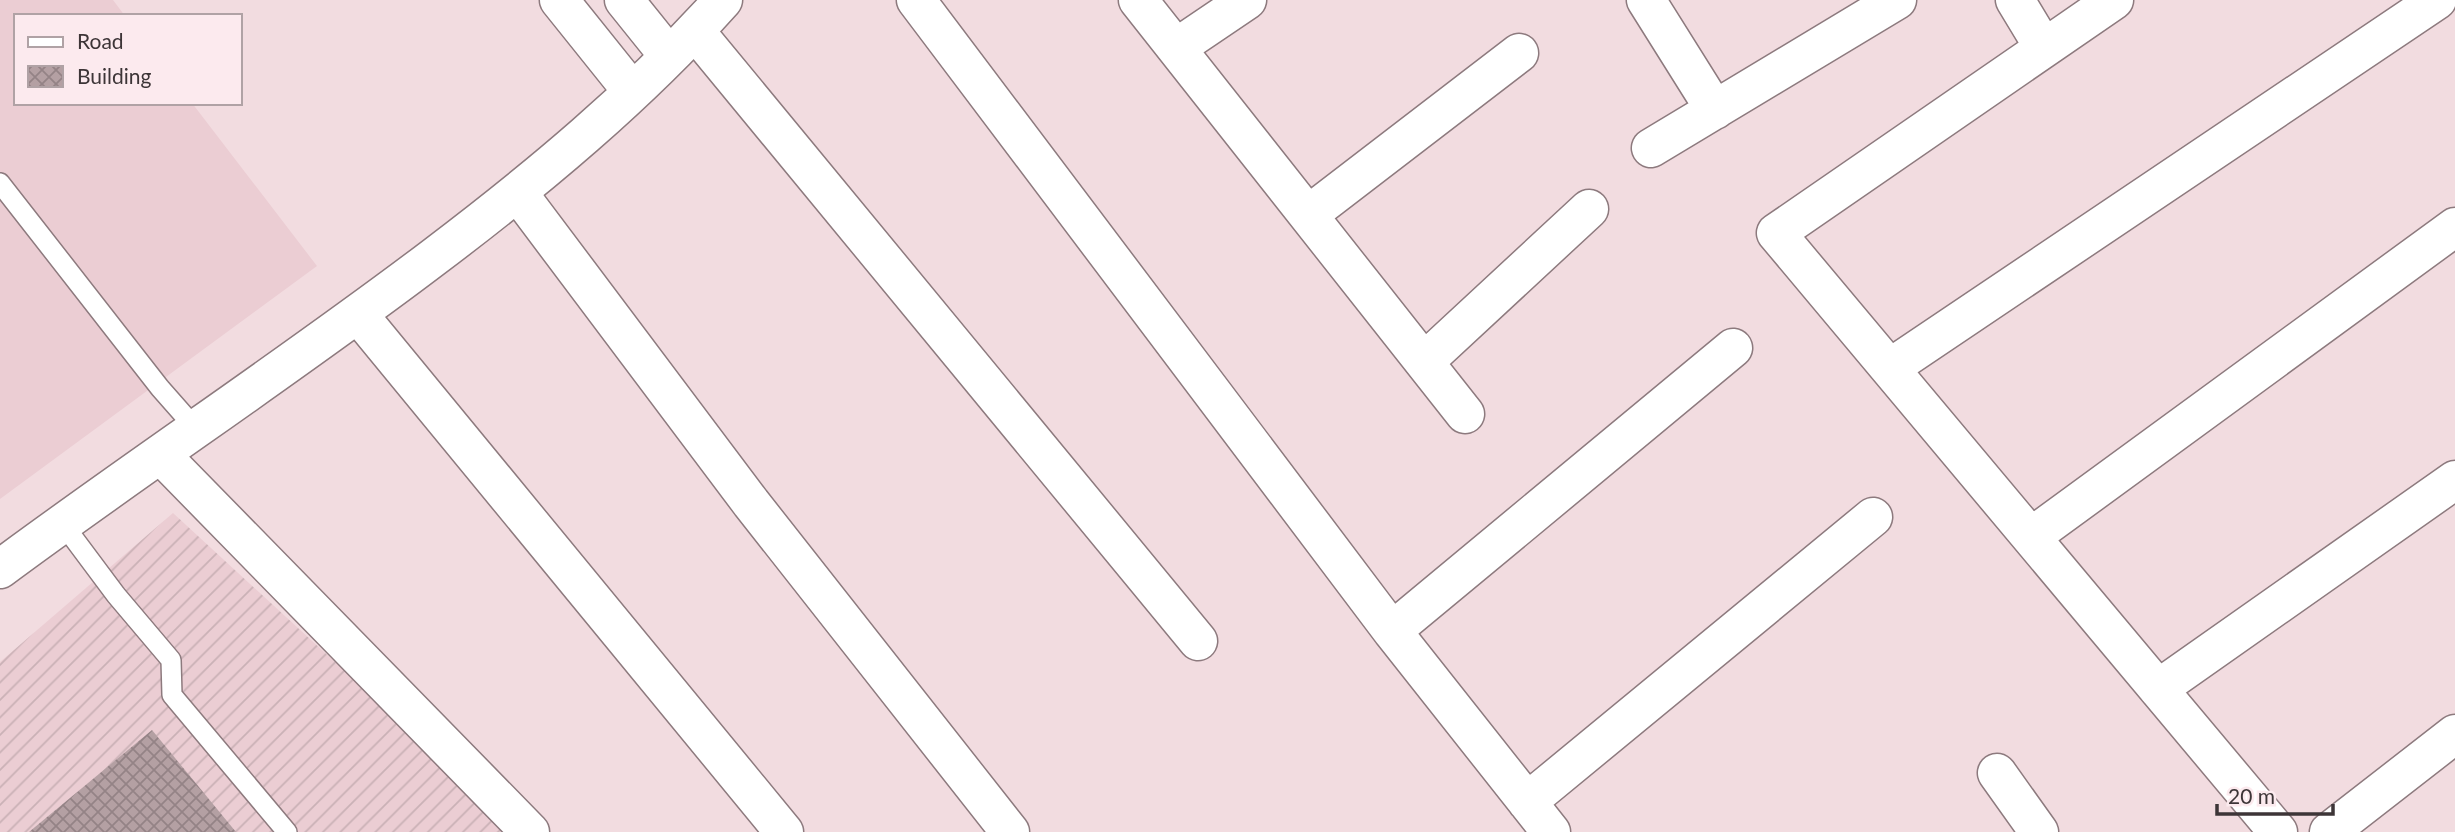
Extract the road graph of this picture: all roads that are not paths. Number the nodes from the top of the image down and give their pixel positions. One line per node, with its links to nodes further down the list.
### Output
1 (559, 0): 16 (street)
2 (624, 0): 12 (street)
3 (723, 0): 12 (street)
4 (916, 0): 36 (street)
5 (1138, 0): 13 (street)
6 (1247, 0): 13 (street)
7 (1646, 0): 17 (street)
8 (1897, 0): 17 (street)
9 (2015, 0): 14 (street)
10 (2114, 0): 14 (street)
11 (2437, 0): 27 (street)
12 (682, 43): 16 (street); 37 (street)
13 (1176, 48): 22 (street)
14 (2044, 48): 27 (street)
15 (1519, 53): 22 (street)
16 (632, 91): 20 (street)
17 (1715, 110): 18 (street)
18 (1651, 148)
19 (0, 183): 29 (lane)
20 (518, 193): 24 (street); 46 (street)
21 (1589, 209): 26 (street)
22 (1308, 215): 26 (street)
23 (2455, 227): 34 (street)
24 (359, 314): 29 (street); 45 (street)
25 (1733, 348): 36 (street)
26 (1424, 362): 28 (street)
27 (1890, 368): 34 (street)
28 (1465, 414)
29 (197, 430): 30 (street)
30 (161, 455): 33 (street); 44 (street)
31 (2455, 480): 38 (street)
32 (1874, 517): 41 (street)
33 (63, 524): 35 (street); 43 (lane)
34 (2031, 537): 38 (street)
35 (0, 569)
36 (1392, 631): 41 (street)
37 (1198, 641)
38 (2158, 689): 48 (street)
39 (2455, 734): 49 (street)
40 (1997, 773): 42 (street)
41 (1527, 802): 47 (street)
42 (2031, 829)
43 (287, 832)
44 (530, 832)
45 (784, 832)
46 (1010, 832)
47 (1551, 832)
48 (2278, 832)
49 (2329, 832)

